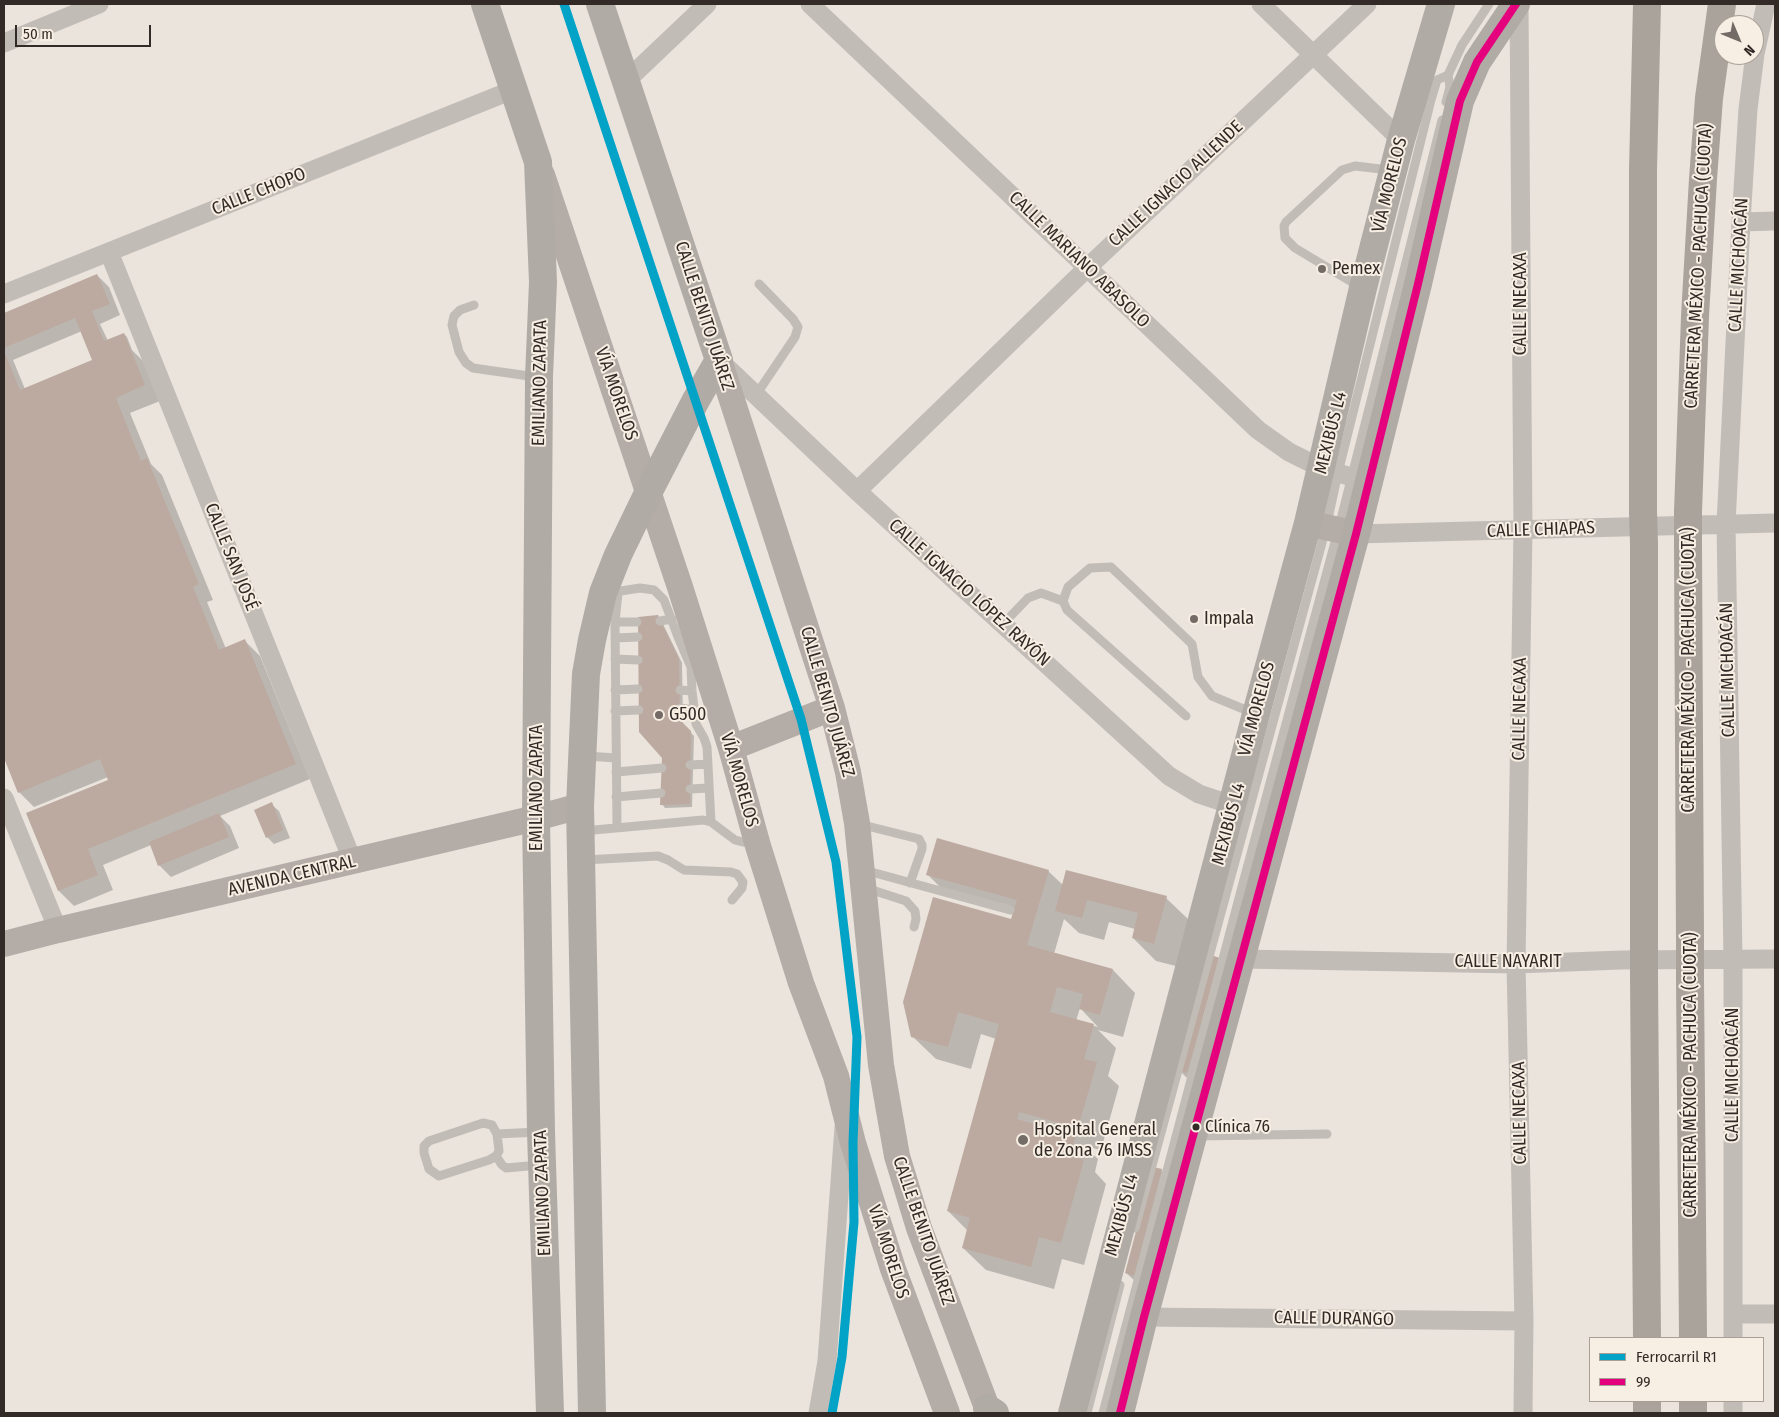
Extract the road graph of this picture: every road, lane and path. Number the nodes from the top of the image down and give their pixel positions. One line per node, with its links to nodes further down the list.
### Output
1 (99, 4): 14 (street)
2 (486, 4): 18 (main road, VÍA MORELOS)
3 (600, 4): 17 (main road, CALLE BENITO JUÁREZ)
4 (707, 4): 17 (street)
5 (810, 4): 25 (street, CALLE MARIANO ABASOLO)
6 (1261, 4): 15 (street)
7 (1367, 4): 15 (street, CALLE IGNACIO ALLENDE)
8 (1441, 4): 19 (main road, VÍA MORELOS)
9 (1488, 4): 16 (lane, MEXIBÚS L4)
10 (1517, 4): 33 (main road, VÍA MORELOS); 39 (street, CALLE NECAXA)
11 (1647, 4): 108 (highway, bridge)
12 (1722, 4): 109 (highway, CARRETERA MÉXICO - PACHUCA (CUOTA), bridge)
13 (1766, 4): 23 (street, CALLE MICHOACÁN)
14 (4, 43)
15 (1313, 54): 19 (street); 25 (street, CALLE IGNACIO ALLENDE)
16 (1448, 76): 33 (lane, MEXIBÚS L4); 33 (lane, MEXIBÚS L4)
17 (626, 81): 30 (main road, CALLE BENITO JUÁREZ)
18 (515, 89): 20 (main road, VÍA MORELOS); 24 (street, CALLE CHOPO)
19 (1401, 140): 21 (main road, VÍA MORELOS)
20 (538, 162): 31 (main road, EMILIANO ZAPATA); 34 (main road, VÍA MORELOS)
21 (1394, 170): 27 (main road, VÍA MORELOS); 27 (lane)
22 (1775, 221): 23 (street)
23 (1741, 222): 37 (street, CALLE MICHOACÁN)
24 (109, 252): 28 (street, CALLE CHOPO); 83 (street, CALLE SAN JOSÉ)
25 (1087, 268): 33 (street, CALLE MARIANO ABASOLO); 35 (street, CALLE IGNACIO ALLENDE)
26 (759, 284): 32 (lane)
27 (1363, 288): 33 (main road, VÍA MORELOS)
28 (4, 294)
29 (474, 304): 31 (lane)
30 (719, 360): 32 (street, CALLE IGNACIO LÓPEZ RAYÓN); 34 (main road); 58 (main road, CALLE BENITO JUÁREZ)
31 (539, 377): 76 (main road, EMILIANO ZAPATA)
32 (756, 395): 35 (street, CALLE IGNACIO LÓPEZ RAYÓN)
33 (1345, 475): 38 (main road, VÍA MORELOS); 38 (main road, VÍA MORELOS)
34 (649, 491): 40 (main road); 42 (main road, VÍA MORELOS)
35 (858, 491): 46 (street, CALLE IGNACIO LÓPEZ RAYÓN)
36 (1775, 523): 37 (street, CALLE CHIAPAS)
37 (1726, 524): 39 (street, CALLE CHIAPAS); 93 (street, CALLE MICHOACÁN)
38 (1332, 529): 39 (street, CALLE CHIAPAS); 62 (main road, VÍA MORELOS); 91 (main road, VÍA MORELOS); 102 (lane, MEXIBÚS L4); 117 (lane, MEXIBÚS L4)
39 (1522, 530): 94 (street, CALLE NECAXA)
40 (610, 593): 42 (lane); 44 (lane); 65 (main road)
41 (1062, 601): 46 (lane); 62 (lane); 63 (lane)
42 (676, 615): 43 (lane); 52 (lane); 64 (main road, VÍA MORELOS)
43 (660, 621)
44 (615, 622): 45 (lane); 48 (lane)
45 (637, 622)
46 (1003, 624): 75 (street, CALLE IGNACIO LÓPEZ RAYÓN)
47 (638, 637): 48 (lane)
48 (615, 638): 49 (lane)
49 (615, 659): 50 (lane); 54 (lane)
50 (638, 660)
51 (680, 666): 52 (lane)
52 (692, 666): 56 (lane)
53 (638, 689): 54 (lane)
54 (615, 690): 61 (lane)
55 (680, 690): 56 (lane)
56 (692, 691): 60 (lane)
57 (680, 708): 60 (lane)
58 (832, 708): 64 (main road); 79 (main road, CALLE BENITO JUÁREZ)
59 (638, 710): 61 (lane)
60 (694, 710): 64 (lane)
61 (615, 711): 66 (lane)
62 (1256, 714): 75 (main road, VÍA MORELOS)
63 (1186, 716)
64 (717, 755): 67 (lane); 70 (lane); 81 (main road, VÍA MORELOS)
65 (582, 756): 66 (lane); 77 (main road)
66 (616, 758): 69 (lane)
67 (690, 765)
68 (662, 768): 69 (lane)
69 (616, 772): 73 (lane)
70 (709, 788): 71 (lane); 78 (lane)
71 (690, 789)
72 (661, 793): 73 (lane)
73 (616, 797): 80 (lane)
74 (4, 798): 89 (street)
75 (1232, 805): 112 (main road, VÍA MORELOS)
76 (536, 818): 77 (main road, AVENIDA CENTRAL); 83 (main road, AVENIDA CENTRAL); 96 (main road, EMILIANO ZAPATA)
77 (580, 819): 80 (lane); 82 (main road)
78 (710, 822): 80 (lane); 81 (lane)
79 (857, 823): 84 (main road, CALLE BENITO JUÁREZ); 85 (lane)
80 (617, 827)
81 (758, 846): 95 (main road, VÍA MORELOS)
82 (581, 860): 86 (lane); 114 (main road)
83 (353, 862): 89 (main road, AVENIDA CENTRAL)
84 (863, 878): 85 (lane); 88 (lane); 111 (main road, CALLE BENITO JUÁREZ)
85 (910, 882): 87 (lane)
86 (732, 900)
87 (1010, 910)
88 (914, 927)
89 (58, 930): 90 (main road, AVENIDA CENTRAL)
90 (4, 944)
91 (1241, 959): 94 (street, CALLE NAYARIT); 99 (main road, VÍA MORELOS)
92 (1775, 959): 93 (street, CALLE NAYARIT)
93 (1733, 960): 94 (street, CALLE NAYARIT); 104 (street, CALLE MICHOACÁN)
94 (1516, 964): 107 (street, CALLE NECAXA)
95 (845, 1111): 115 (street); 116 (main road, VÍA MORELOS)
96 (541, 1132): 97 (lane); 101 (main road, EMILIANO ZAPATA)
97 (497, 1134): 100 (lane); 100 (lane)
98 (1327, 1134): 99 (lane)
99 (1194, 1136): 106 (main road, VÍA MORELOS)
100 (496, 1156): 101 (lane)
101 (542, 1164): 113 (main road, EMILIANO ZAPATA)
102 (1133, 1235)
103 (1123, 1273): 112 (lane, MEXIBÚS L4)
104 (1733, 1314): 105 (street); 110 (street, CALLE MICHOACÁN)
105 (1775, 1314)
106 (1144, 1317): 107 (street, CALLE DURANGO); 118 (main road, VÍA MORELOS)
107 (1524, 1321): 119 (street, CALLE NECAXA)
108 (1647, 1337)
109 (1692, 1337)
110 (1733, 1337)
111 (990, 1411)
112 (1076, 1412)
113 (550, 1413)
114 (592, 1413)
115 (818, 1413)
116 (948, 1413)
117 (1103, 1413)
118 (1120, 1413)
119 (1523, 1413)

